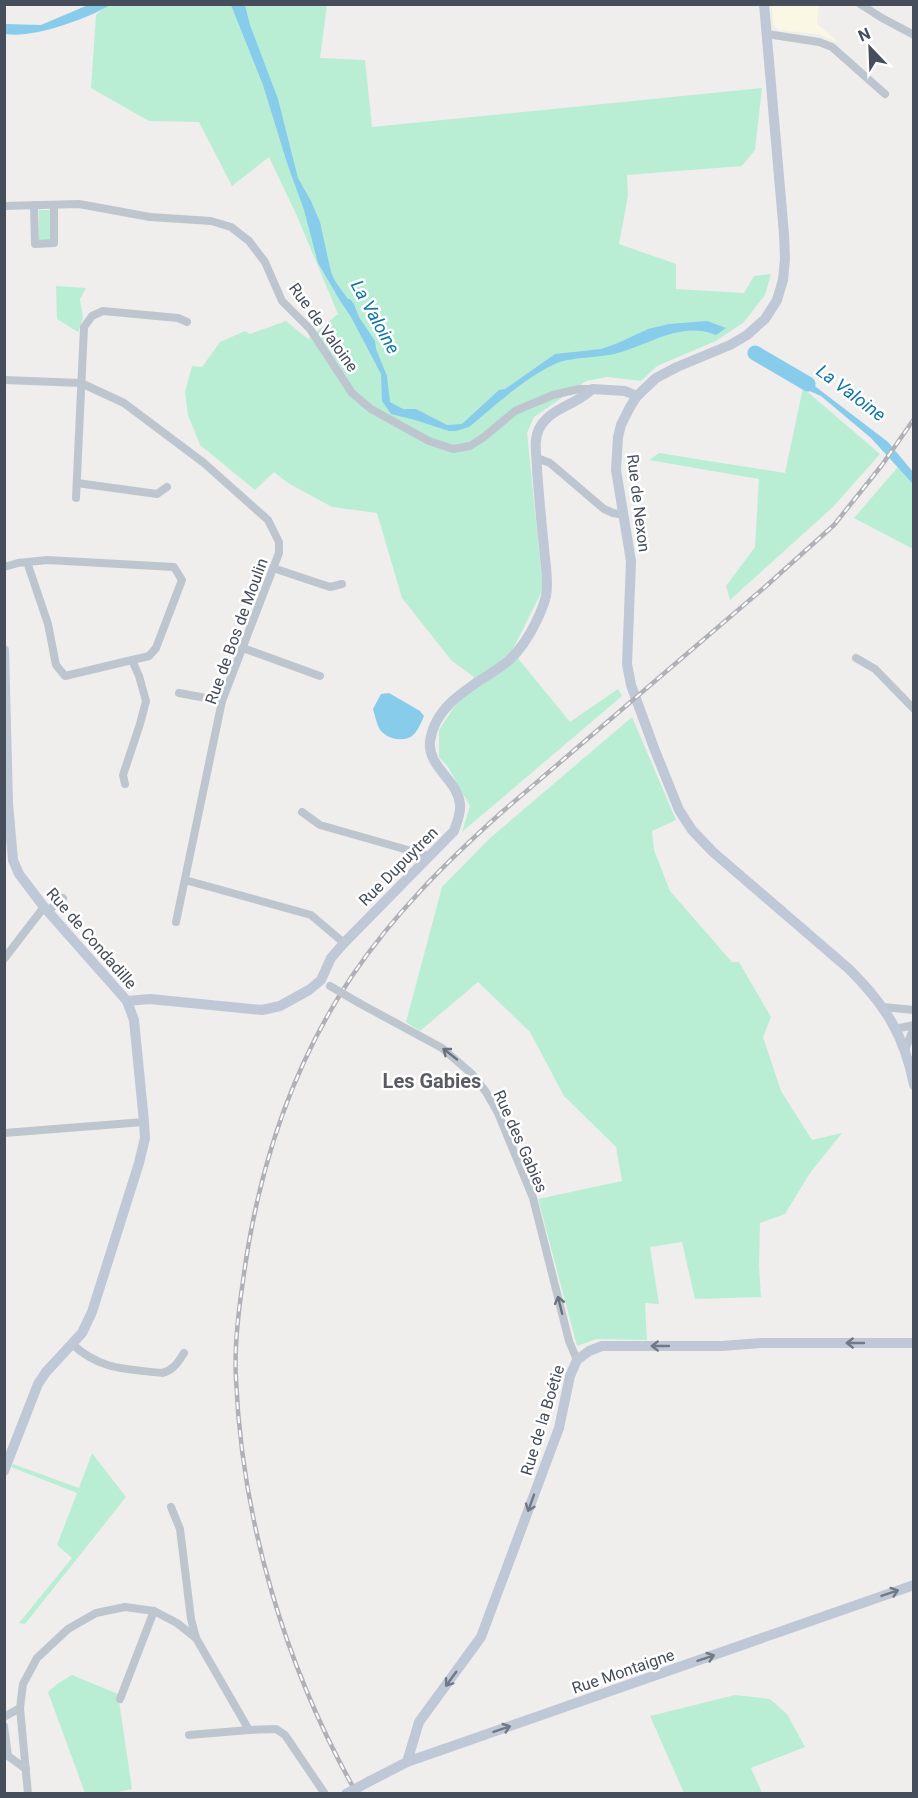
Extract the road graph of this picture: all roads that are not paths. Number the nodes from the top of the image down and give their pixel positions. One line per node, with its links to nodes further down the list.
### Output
1 (764, 4): 3 (street, Rue de Nexon)
2 (860, 4): 4 (street)
3 (767, 34): 5 (street); 13 (street, Rue de Nexon)
4 (914, 34)
5 (885, 94)
6 (34, 205): 7 (street, Rue de Valoine); 7 (street); 8 (street, Rue de Valoine)
7 (54, 205): 12 (street, Rue de Valoine)
8 (4, 206)
9 (187, 322): 11 (street)
10 (4, 380): 11 (street, Rue de Bos de Moulin)
11 (81, 383): 15 (street); 21 (street, Rue de Bos de Moulin)
12 (592, 389): 13 (street, Rue de Valoine); 14 (street, Rue Dupuytren)
13 (637, 396): 18 (street, Rue de Nexon)
14 (537, 458): 18 (street); 33 (street, Rue Dupuytren)
15 (77, 483): 16 (street); 17 (street)
16 (167, 487)
17 (76, 498)
18 (624, 515): 42 (street, Rue de Nexon)
19 (27, 562): 20 (street); 26 (street); 26 (street)
20 (4, 567)
21 (273, 568): 22 (street); 23 (street, Rue de Bos de Moulin)
22 (342, 584)
23 (243, 648): 27 (street); 29 (street, Rue de Bos de Moulin)
24 (4, 650): 36 (street, Rue de Condadille)
25 (856, 658): 30 (street)
26 (132, 660): 31 (street)
27 (320, 676)
28 (179, 693): 29 (street)
29 (222, 701): 34 (street, Rue de Bos de Moulin)
30 (914, 710)
31 (124, 784)
32 (302, 812): 33 (street)
33 (429, 856): 38 (street, Rue Dupuytren)
34 (185, 880): 37 (street, Rue de Bos de Moulin); 38 (street)
35 (63, 898): 36 (street)
36 (46, 909): 39 (street); 41 (street, Rue de Condadille)
37 (176, 922)
38 (344, 943): 40 (street, Rue Dupuytren)
39 (4, 959)
40 (326, 983): 41 (street, Rue Dupuytren); 53 (street, Rue des Gabies, one-way to 40, bridge)
41 (127, 1001): 48 (street, Rue de Condadille)
42 (883, 1006): 43 (street); 45 (street, Rue de Nexon)
43 (914, 1010)
44 (914, 1026): 45 (street); 46 (street)
45 (895, 1029): 46 (street, Rue de Nexon)
46 (905, 1050): 47 (street, Rue de Nexon)
47 (914, 1085)
48 (144, 1122): 49 (street); 51 (street, Rue de Condadille)
49 (4, 1133)
50 (914, 1343): 53 (street, Rue de la Boétie, one-way to 53)
51 (72, 1344): 52 (street); 54 (street, Rue de Condadille)
52 (184, 1353)
53 (577, 1360): 65 (street, Rue de la Boétie, one-way to 65)
54 (4, 1471)
55 (171, 1507): 58 (street)
56 (914, 1585): 65 (street, Rue Montaigne, one-way to 56)
57 (154, 1611): 58 (street); 59 (street); 60 (street)
58 (196, 1638): 63 (street)
59 (120, 1699)
60 (20, 1708): 61 (street); 66 (street)
61 (4, 1717)
62 (4, 1726): 66 (street)
63 (249, 1730): 64 (street); 68 (street)
64 (189, 1735)
65 (407, 1762): 69 (street, Rue Montaigne, bridge)
66 (26, 1769): 67 (street)
67 (28, 1794)
68 (326, 1794)
69 (346, 1794)

